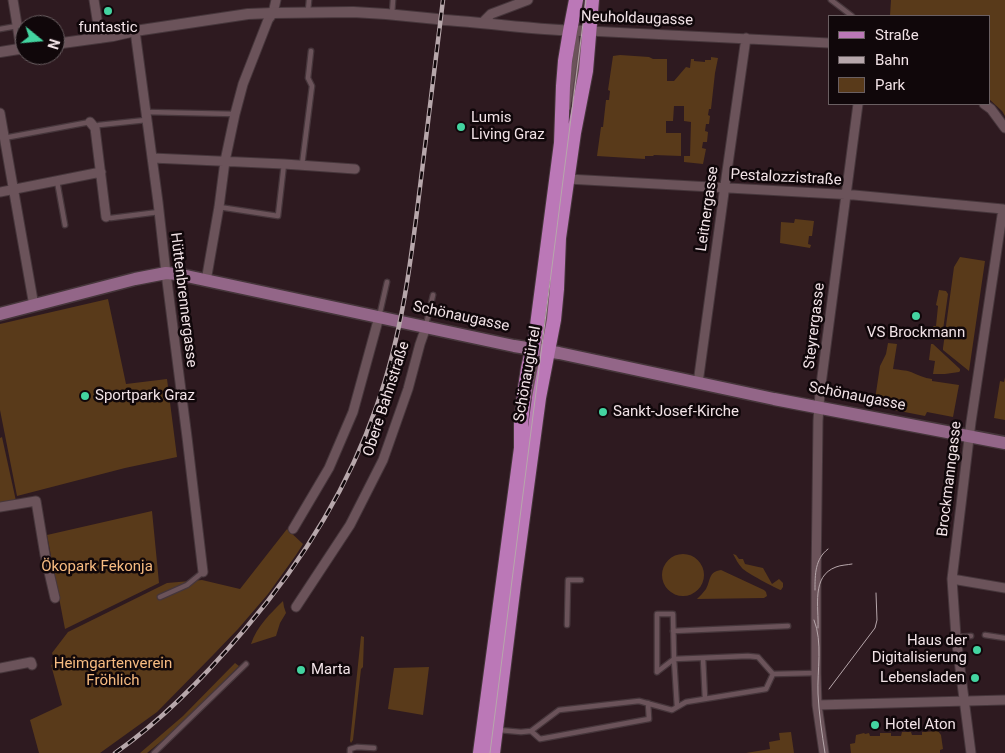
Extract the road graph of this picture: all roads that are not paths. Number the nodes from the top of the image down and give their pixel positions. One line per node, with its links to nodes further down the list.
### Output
1 (13, 0): 13 (street)
2 (94, 0): 20 (street)
3 (276, 0): 10 (street)
4 (310, 0): 11 (lane)
5 (393, 0): 12 (lane)
6 (528, 0): 15 (street)
7 (830, 0): 14 (lane)
8 (591, 4): 19 (main road, Schönaugürtel)
9 (575, 6): 19 (main road, Schönaugürtel)
10 (273, 13): 11 (street, Neuholdaugasse); 18 (street, Neuholdaugasse); 30 (street)
11 (308, 13): 12 (street, Neuholdaugasse)
12 (392, 14): 15 (street, Neuholdaugasse)
13 (15, 15)
14 (851, 15)
15 (483, 22): 19 (street, Neuholdaugasse)
16 (15, 26): 17 (lane)
17 (0, 29)
18 (135, 31): 20 (street, Neuholdaugasse); 31 (street, Hüttenbrennergasse)
19 (580, 31): 21 (street, Neuholdaugasse); 41 (main road, Schönaugürtel); 60 (main road, Schönaugürtel)
20 (100, 38): 22 (street, Neuholdaugasse)
21 (746, 38): 23 (street, Neuholdaugasse); 43 (street, Leitnergasse)
22 (65, 43)
23 (828, 43)
24 (15, 49): 26 (street)
25 (311, 51): 38 (lane)
26 (0, 52)
27 (858, 105): 46 (street, Steyrergasse)
28 (985, 105): 33 (street)
29 (0, 113): 34 (street)
30 (234, 114): 31 (lane); 36 (street)
31 (146, 116): 32 (lane); 35 (street, Hüttenbrennergasse)
32 (94, 123): 34 (lane); 40 (street)
33 (1005, 128)
34 (2, 137): 44 (street)
35 (152, 158): 36 (street); 49 (street, Hüttenbrennergasse)
36 (225, 161): 37 (street); 47 (street)
37 (284, 164): 38 (street); 47 (lane)
38 (302, 165): 39 (street)
39 (355, 169)
40 (100, 172): 42 (street); 50 (street)
41 (568, 179): 43 (street, Pestalozzistraße); 60 (main road, Schönaugürtel)
42 (56, 181): 44 (street); 51 (lane)
43 (724, 188): 46 (street, Pestalozzistraße); 61 (street, Leitnergasse)
44 (13, 190): 45 (street); 56 (street)
45 (0, 192)
46 (845, 195): 48 (street, Pestalozzistraße); 62 (street, Steyrergasse)
47 (219, 208): 53 (street)
48 (1003, 209): 64 (street, Brockmanngasse)
49 (159, 212): 50 (lane); 52 (street, Hüttenbrennergasse)
50 (106, 217)
51 (65, 225)
52 (166, 273): 53 (main road, Schönaugasse); 56 (main road, Schönaugasse); 69 (street, Hüttenbrennergasse)
53 (206, 281): 58 (main road, Schönaugasse)
54 (387, 282): 58 (lane)
55 (432, 295): 59 (lane)
56 (34, 306): 57 (main road, Schönaugasse)
57 (0, 314)
58 (379, 317): 59 (main road, Schönaugasse); 68 (street)
59 (426, 327): 60 (main road, Schönaugasse); 75 (street, Obere Bahnstraße)
60 (541, 350): 61 (main road, Schönaugasse); 66 (main road, Schönaugürtel); 96 (main road, Schönaugürtel)
61 (698, 382): 62 (main road, Schönaugasse)
62 (819, 406): 64 (main road, Schönaugasse); 88 (street, Steyrergasse)
63 (528, 431): 66 (lane)
64 (969, 436): 65 (main road, Schönaugasse); 70 (street, Brockmanngasse)
65 (1005, 443)
66 (521, 448): 101 (main road, Schönaugürtel)
67 (0, 507): 74 (street)
68 (294, 529)
69 (203, 572): 73 (lane)
70 (952, 579): 72 (street); 81 (street, Brockmanngasse)
71 (581, 580): 76 (lane)
72 (1005, 588)
73 (160, 596)
74 (55, 598)
75 (296, 607)
76 (568, 625)
77 (788, 626): 78 (lane)
78 (674, 631): 84 (lane); 84 (lane)
79 (985, 635): 82 (lane)
80 (971, 636): 81 (lane)
81 (956, 637): 91 (street, Brockmanngasse)
82 (1005, 638)
83 (703, 658): 84 (lane); 89 (lane); 90 (lane)
84 (674, 659): 95 (lane)
85 (246, 664): 99 (lane)
86 (32, 665): 87 (street)
87 (0, 668)
88 (816, 673): 89 (lane); 94 (street, Steyrergasse)
89 (773, 674): 90 (lane)
90 (705, 699): 95 (lane)
91 (964, 700): 92 (street); 94 (street); 104 (street, Brockmanngasse)
92 (1005, 700)
93 (648, 703): 95 (lane); 97 (lane); 97 (lane)
94 (817, 705): 103 (street, Steyrergasse)
95 (677, 707)
96 (496, 730): 97 (lane); 102 (main road, Schönaugürtel)
97 (531, 731)
98 (374, 748): 100 (lane)
99 (154, 753)
100 (350, 753)
101 (480, 753)
102 (493, 753)
103 (824, 753)
104 (971, 753)

